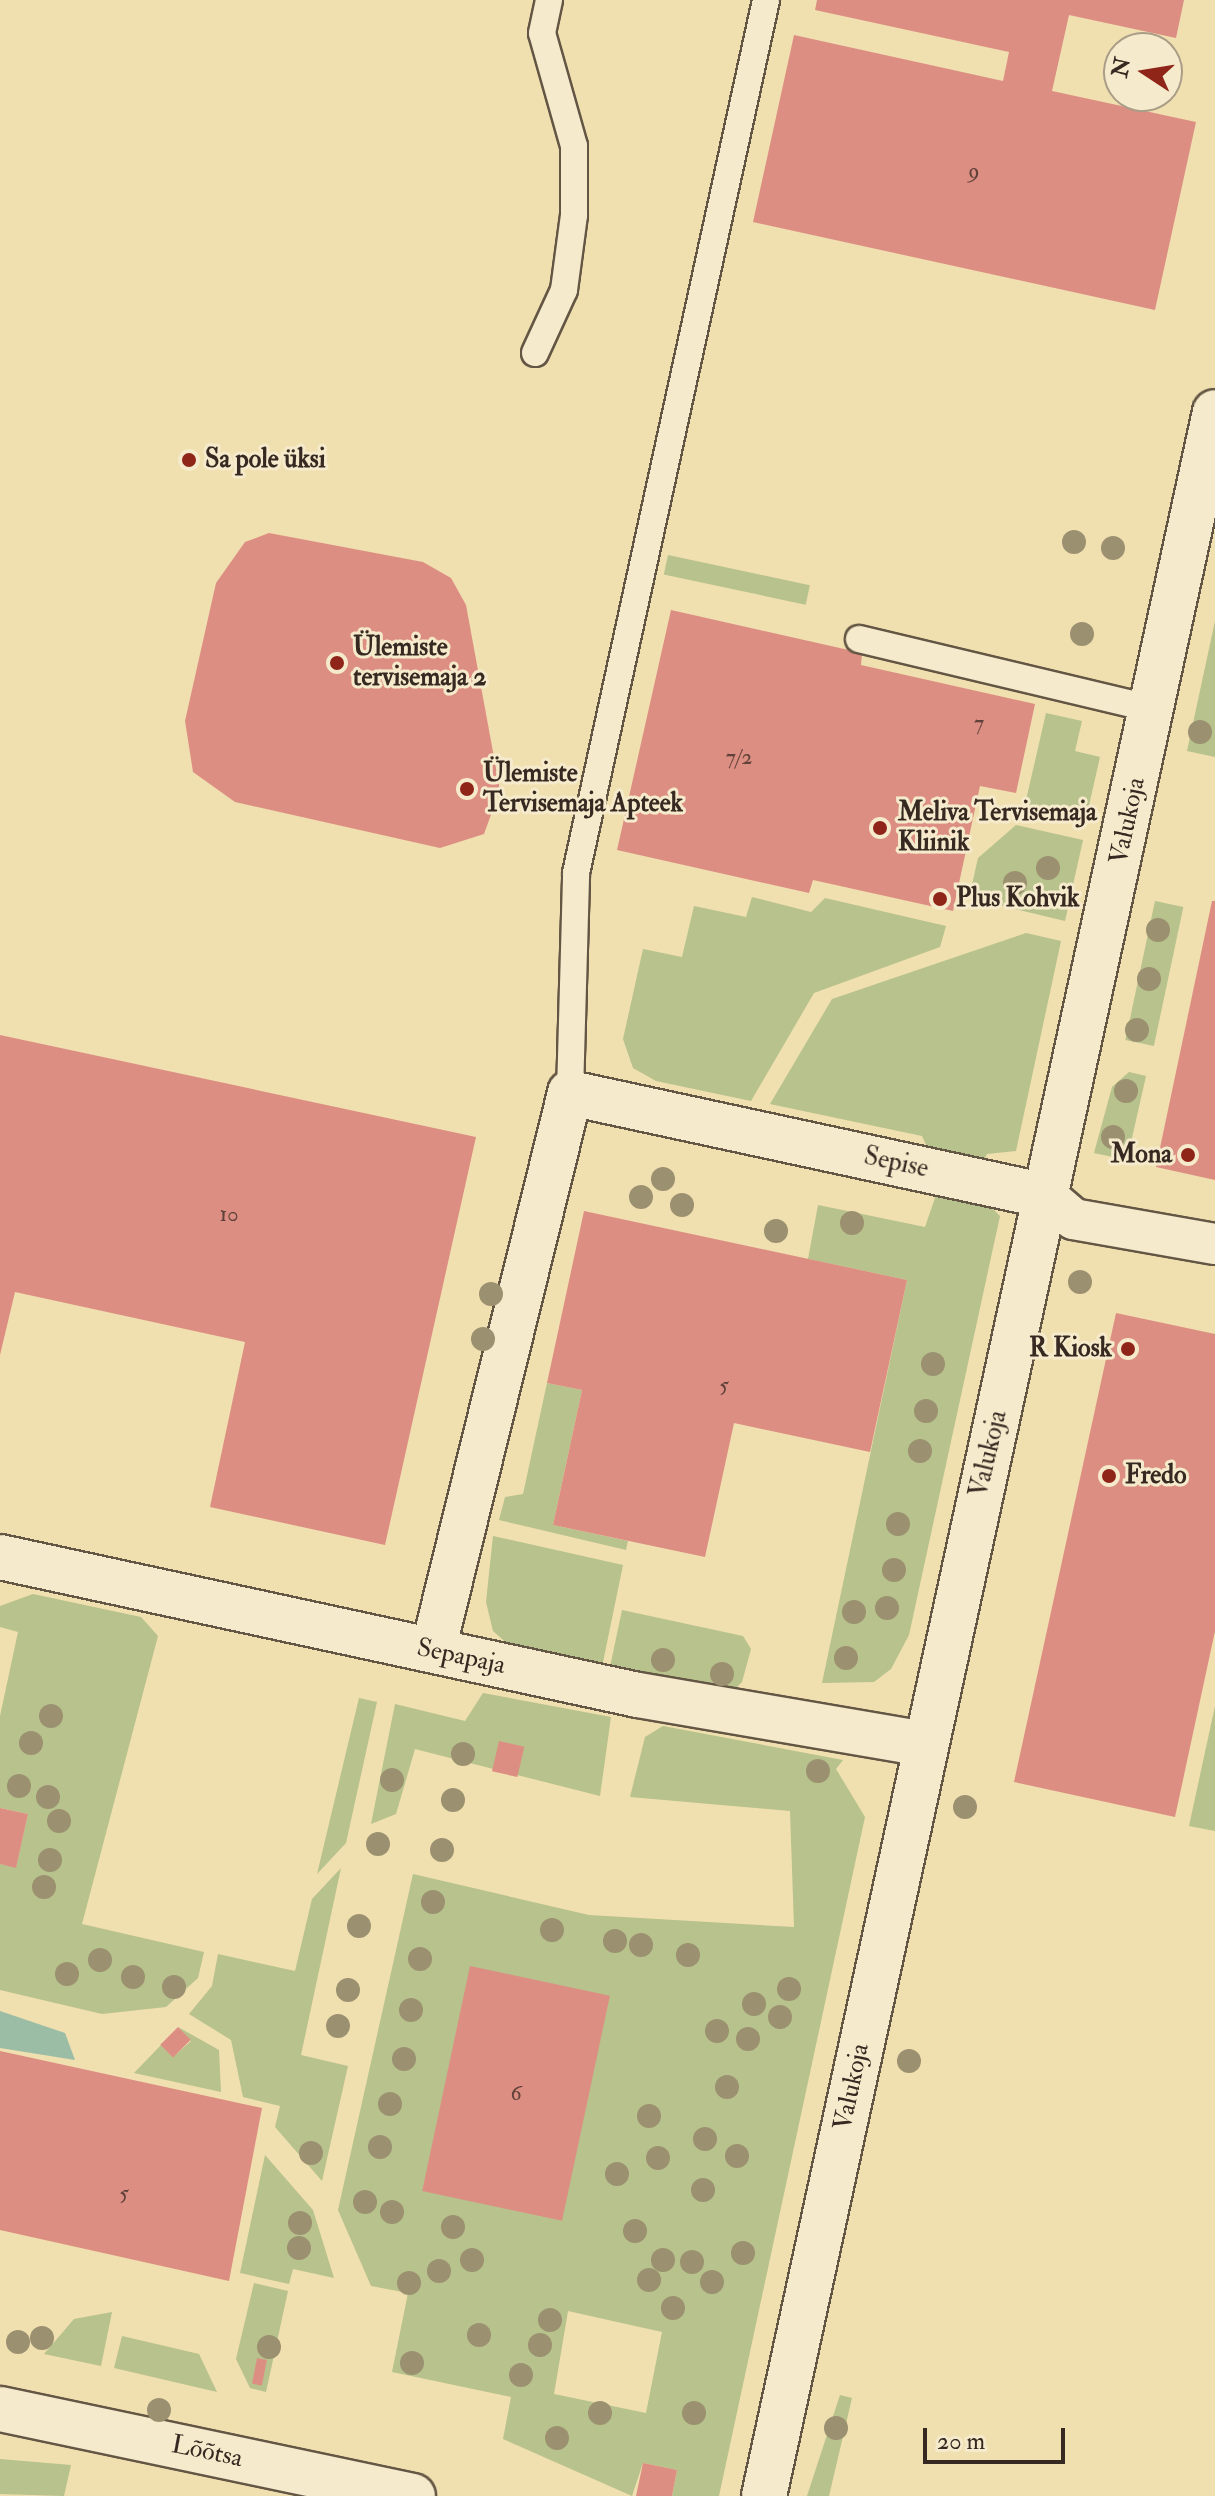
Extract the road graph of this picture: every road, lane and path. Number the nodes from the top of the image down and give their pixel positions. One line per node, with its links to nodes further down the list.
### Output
1 (549, 0): 3 (lane)
2 (766, 0): 7 (lane)
3 (535, 353)
4 (1214, 426): 6 (street, Valukoja)
5 (859, 639): 6 (lane)
6 (1152, 709): 8 (street, Valukoja)
7 (570, 1093): 8 (street, Sepise); 11 (street)
8 (1047, 1196): 9 (street, Sepise); 12 (street, Valukoja)
9 (1215, 1244)
10 (0, 1557): 11 (street, Sepapaja)
11 (433, 1650): 12 (street, Sepapaja)
12 (925, 1744): 15 (street, Valukoja)
13 (0, 2409): 14 (street, Lõõtsa)
14 (413, 2496)
15 (764, 2496)

